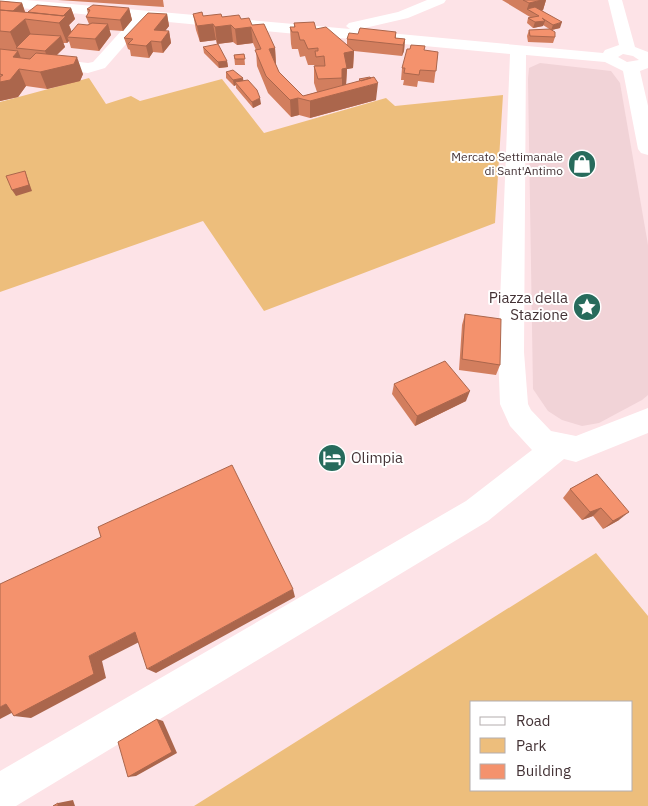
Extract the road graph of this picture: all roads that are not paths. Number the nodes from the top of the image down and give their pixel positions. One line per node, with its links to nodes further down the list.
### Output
1 (439, 0): 5 (street)
2 (615, 0): 8 (street)
3 (0, 2): 4 (street)
4 (143, 15): 5 (street); 7 (street)
5 (315, 31): 6 (street)
6 (518, 50): 8 (street); 11 (street)
7 (0, 58)
8 (630, 58): 9 (street)
9 (648, 149)
10 (648, 420): 11 (street)
11 (560, 445): 12 (street)
12 (0, 793)

